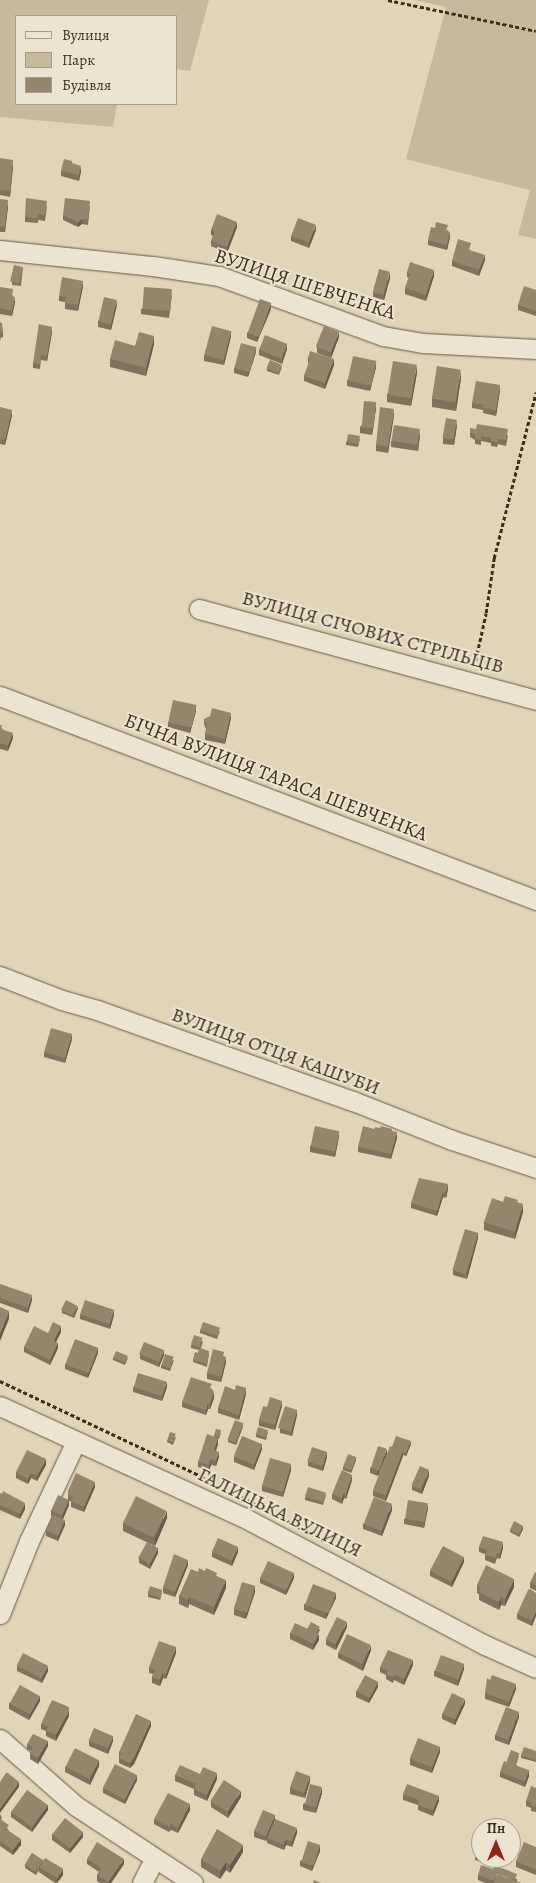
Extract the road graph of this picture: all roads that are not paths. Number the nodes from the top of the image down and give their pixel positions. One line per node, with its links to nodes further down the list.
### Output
1 (0, 250): 2 (street, ВУЛИЦЯ ШЕВЧЕНКА)
2 (536, 349)
3 (198, 608): 5 (street, ВУЛИЦЯ СІЧОВИХ СТРІЛЬЦІВ)
4 (0, 696): 6 (street, БІЧНА ВУЛИЦЯ ТАРАСА ШЕВЧЕНКА)
5 (536, 700)
6 (536, 900)
7 (0, 976): 8 (street, ВУЛИЦЯ ОТЦЯ КАШУБИ)
8 (536, 1168)
9 (0, 1406): 10 (street, ГАЛИЦЬКА ВУЛИЦЯ)
10 (76, 1441): 11 (street); 12 (street, ГАЛИЦЬКА ВУЛИЦЯ)
11 (0, 1614)
12 (536, 1668)
13 (0, 1739): 14 (street)
14 (154, 1859): 15 (street); 16 (street)
15 (142, 1883)
16 (193, 1883)

